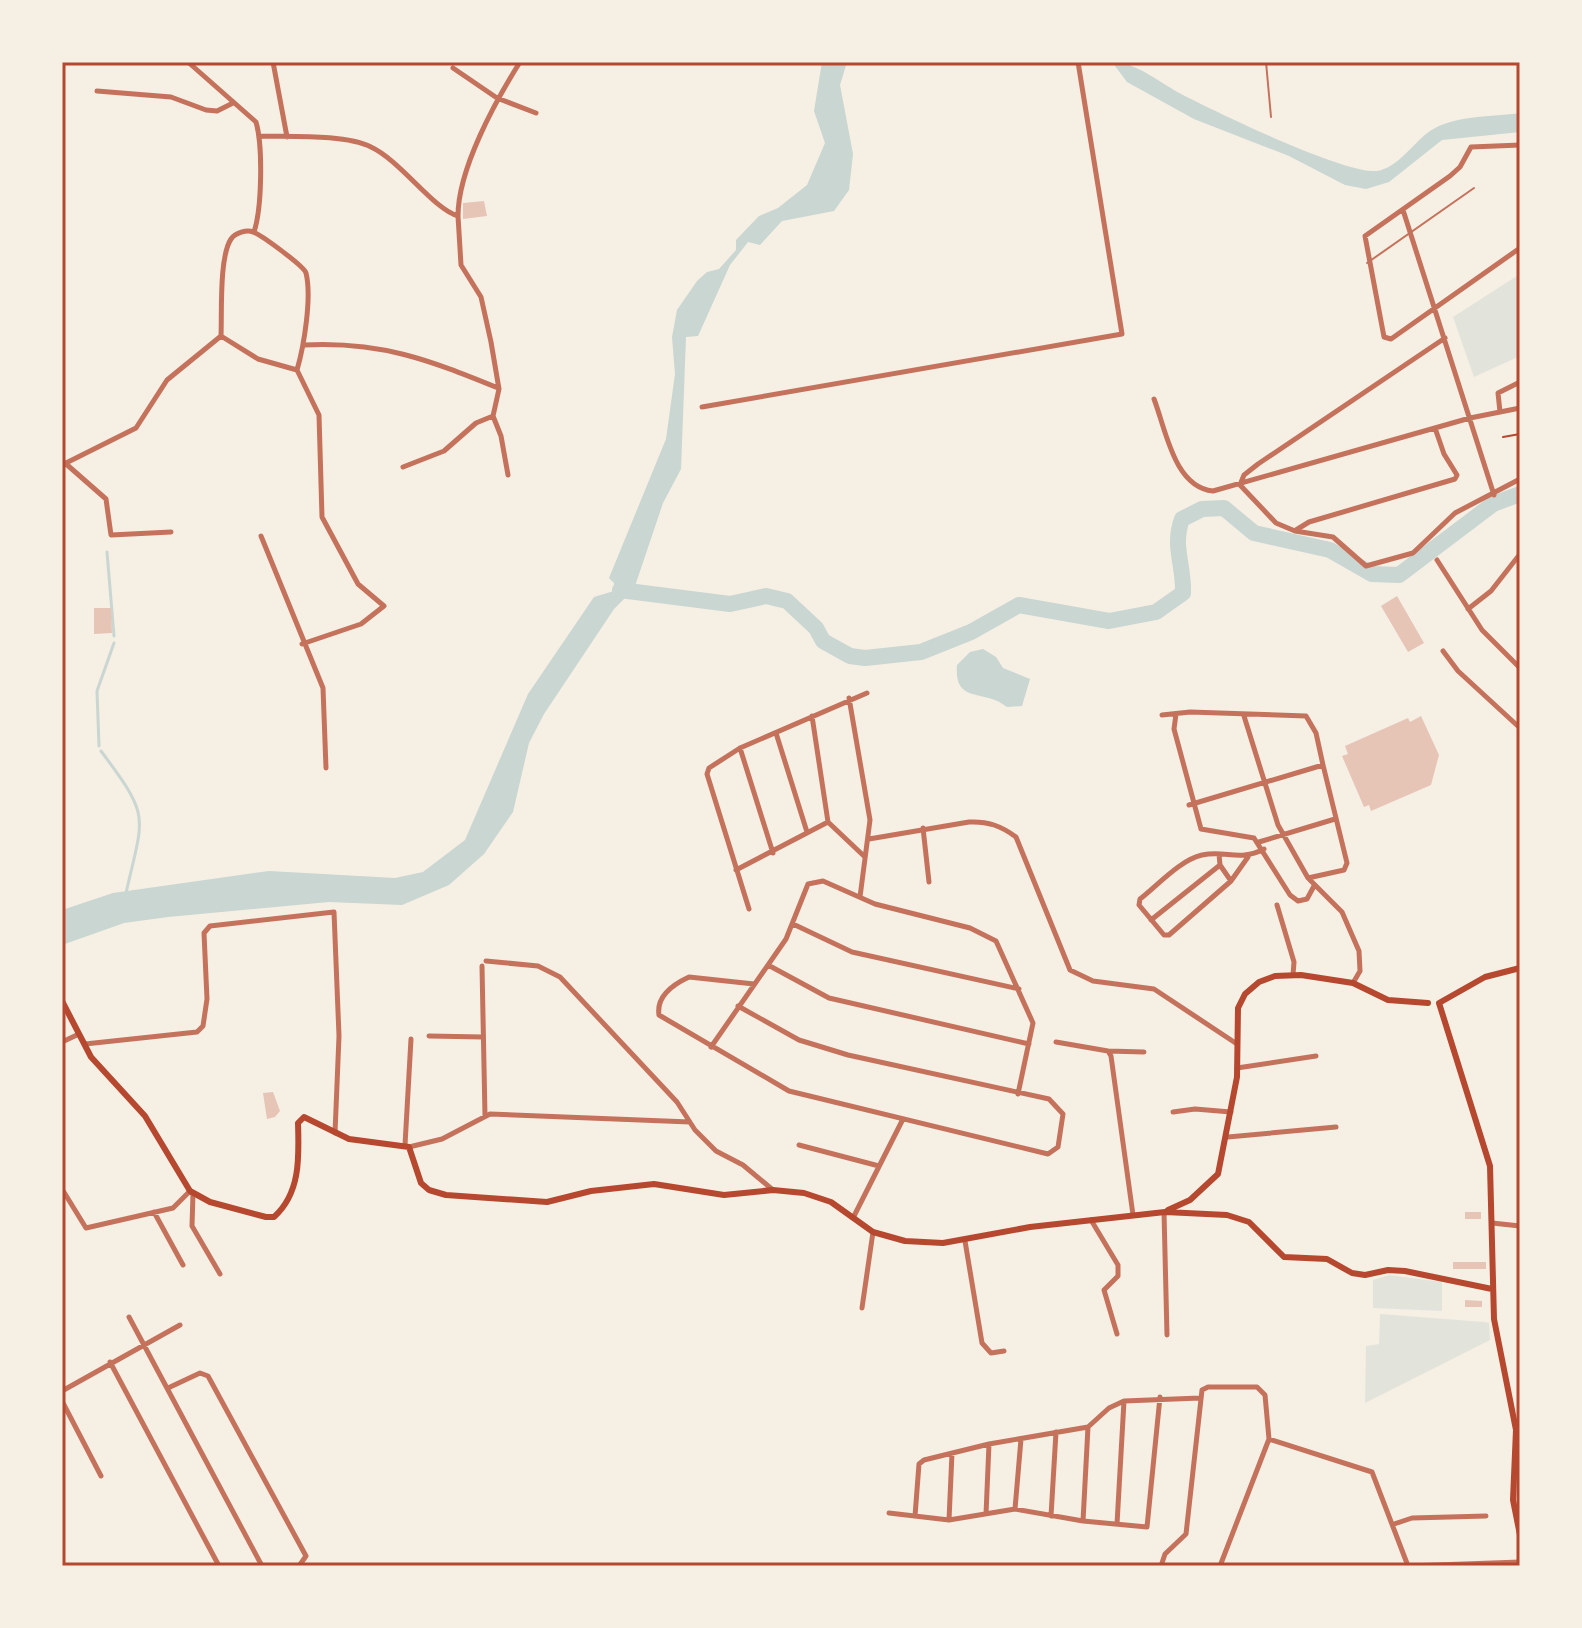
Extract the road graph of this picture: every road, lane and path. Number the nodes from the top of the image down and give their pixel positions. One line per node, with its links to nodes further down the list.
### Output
1 (188, 62): 9 (street)
2 (273, 62): 13 (street)
3 (520, 62): 8 (street)
4 (1078, 62): 30 (street)
5 (1266, 62): 11 (lane)
6 (453, 68): 8 (street)
7 (97, 91): 9 (street)
8 (497, 98): 10 (street); 17 (street)
9 (233, 103): 12 (street)
10 (536, 113)
11 (1271, 117)
12 (260, 136): 13 (street); 18 (street)
13 (287, 137): 17 (street)
14 (1520, 145): 16 (street)
15 (1474, 188): 19 (lane)
16 (1403, 209): 19 (street); 21 (street)
17 (458, 216): 28 (street)
18 (254, 232): 23 (street); 25 (street)
19 (1411, 234): 21 (lane); 22 (street)
20 (1520, 248): 22 (street)
21 (1367, 263): 22 (street)
22 (1435, 308): 24 (street)
23 (221, 336): 26 (street); 38 (street)
24 (1445, 338): 34 (street); 42 (street)
25 (304, 345): 26 (street); 28 (street)
26 (297, 370): 50 (street)
27 (1520, 382): 32 (street)
28 (499, 389): 33 (street)
29 (1154, 399): 42 (street)
30 (702, 407)
31 (1520, 408): 32 (street)
32 (1500, 412): 34 (street)
33 (493, 416): 39 (street); 40 (street)
34 (1470, 418): 35 (street); 43 (street)
35 (1435, 428): 42 (street); 44 (street)
36 (1520, 434): 37 (path)
37 (1503, 437)
38 (64, 464): 45 (street)
39 (403, 467)
40 (508, 475)
41 (1520, 479): 43 (street)
42 (1240, 485): 44 (street)
43 (1494, 495): 44 (street)
44 (1295, 531)
45 (171, 532)
46 (261, 536): 50 (street)
47 (1520, 554): 49 (street)
48 (1437, 560): 49 (street)
49 (1468, 609): 52 (street)
50 (302, 644): 63 (street)
51 (1443, 651): 59 (street)
52 (1520, 668)
53 (867, 693): 54 (street)
54 (849, 698): 56 (street); 72 (street)
55 (1176, 714): 57 (street); 58 (street); 65 (street)
56 (812, 715): 60 (street); 68 (street)
57 (1162, 715)
58 (1244, 716): 62 (street); 64 (street)
59 (1520, 728)
60 (776, 733): 61 (street); 70 (street)
61 (740, 748): 75 (street); 80 (street)
62 (1323, 765): 64 (street); 67 (street)
63 (326, 768)
64 (1264, 783): 65 (street); 71 (street)
65 (1196, 803): 66 (street); 73 (street)
66 (1189, 805)
67 (1335, 819): 71 (street); 81 (street)
68 (828, 822): 70 (street); 78 (street)
69 (923, 828): 72 (street); 83 (street); 106 (street)
70 (807, 832): 75 (street)
71 (1282, 833): 73 (street); 81 (street)
72 (869, 839): 78 (street)
73 (1259, 842): 74 (street)
74 (1264, 849): 77 (street); 84 (street)
75 (773, 853): 80 (street)
76 (1219, 854): 77 (street); 79 (street); 88 (street)
77 (1248, 857): 82 (street)
78 (865, 858): 85 (street)
79 (1220, 865): 82 (street); 88 (street)
80 (736, 870): 87 (street)
81 (1308, 878): 84 (street)
82 (1231, 881): 88 (street)
83 (929, 882)
84 (1314, 886): 93 (street)
85 (860, 897): 89 (street); 95 (street)
86 (1277, 905): 92 (street)
87 (749, 909)
88 (1151, 920)
89 (793, 924): 90 (street); 95 (street)
90 (768, 965): 94 (street); 105 (street)
91 (1520, 968): 133 (main road)
92 (1293, 975): 93 (main road); 106 (main road)
93 (1353, 983): 97 (main road)
94 (754, 984): 98 (street); 108 (street)
95 (1020, 990): 105 (street)
96 (62, 1001): 99 (main road)
97 (1428, 1003)
98 (738, 1006): 108 (street); 113 (street)
99 (79, 1034): 103 (street); 107 (main road)
100 (429, 1036): 101 (street)
101 (483, 1037): 116 (street); 118 (street)
102 (411, 1039): 123 (street)
103 (62, 1042)
104 (1056, 1042): 109 (street)
105 (1029, 1044): 113 (street)
106 (1237, 1044): 112 (main road)
107 (84, 1045): 120 (street); 127 (main road)
108 (711, 1047): 117 (street)
109 (1108, 1051): 110 (street); 130 (street)
110 (1144, 1052)
111 (1316, 1056): 112 (street)
112 (1237, 1068): 115 (main road)
113 (1018, 1094): 117 (street)
114 (1173, 1112): 115 (street)
115 (1233, 1112): 121 (main road)
116 (485, 1116): 118 (street); 123 (street)
117 (903, 1119): 124 (street)
118 (690, 1122): 126 (street)
119 (1336, 1127): 121 (street)
120 (335, 1133): 123 (main road); 127 (main road)
121 (1228, 1137): 129 (main road)
122 (799, 1145): 124 (street)
123 (407, 1146): 126 (main road)
124 (879, 1166): 131 (street)
125 (62, 1189): 128 (street)
126 (773, 1190): 131 (main road)
127 (192, 1192): 128 (street); 138 (street)
128 (154, 1212): 137 (street)
129 (1165, 1212): 130 (main road); 139 (main road); 144 (street)
130 (1133, 1215): 132 (main road)
131 (853, 1218): 135 (main road)
132 (1091, 1220): 136 (main road); 143 (street)
133 (1492, 1223): 134 (street); 139 (main road)
134 (1520, 1226)
135 (873, 1232): 136 (main road); 140 (street)
136 (965, 1241): 146 (street)
137 (183, 1265)
138 (220, 1274)
139 (1492, 1289): 171 (main road)
140 (862, 1308)
141 (129, 1317): 145 (street)
142 (180, 1325): 145 (street)
143 (1117, 1334)
144 (1167, 1335)
145 (144, 1344): 147 (street); 148 (street)
146 (1004, 1351)
147 (110, 1362): 149 (street); 173 (street)
148 (168, 1388): 174 (street); 175 (street)
149 (62, 1391)
150 (1160, 1397): 151 (street); 153 (street); 169 (street)
151 (1200, 1398): 157 (street); 176 (street)
152 (62, 1401): 160 (street)
153 (1124, 1401): 154 (street); 169 (street)
154 (1088, 1427): 155 (street); 168 (street)
155 (1056, 1432): 156 (street); 165 (street)
156 (1021, 1439): 158 (street); 161 (street)
157 (1269, 1439): 170 (street); 177 (street)
158 (989, 1444): 159 (street); 163 (street)
159 (952, 1453): 164 (street); 167 (street)
160 (101, 1476)
161 (1015, 1509): 163 (street); 165 (street)
162 (889, 1513): 164 (street)
163 (986, 1514): 167 (street)
164 (915, 1516): 167 (street)
165 (1051, 1516): 168 (street)
166 (1486, 1516): 170 (street)
167 (949, 1520)
168 (1083, 1521): 169 (street)
169 (1117, 1524)
170 (1394, 1524): 178 (street)
171 (1520, 1535)
172 (1520, 1562): 178 (street)
173 (219, 1566)
174 (262, 1566)
175 (299, 1566)
176 (1161, 1566)
177 (1220, 1566)
178 (1408, 1566)

